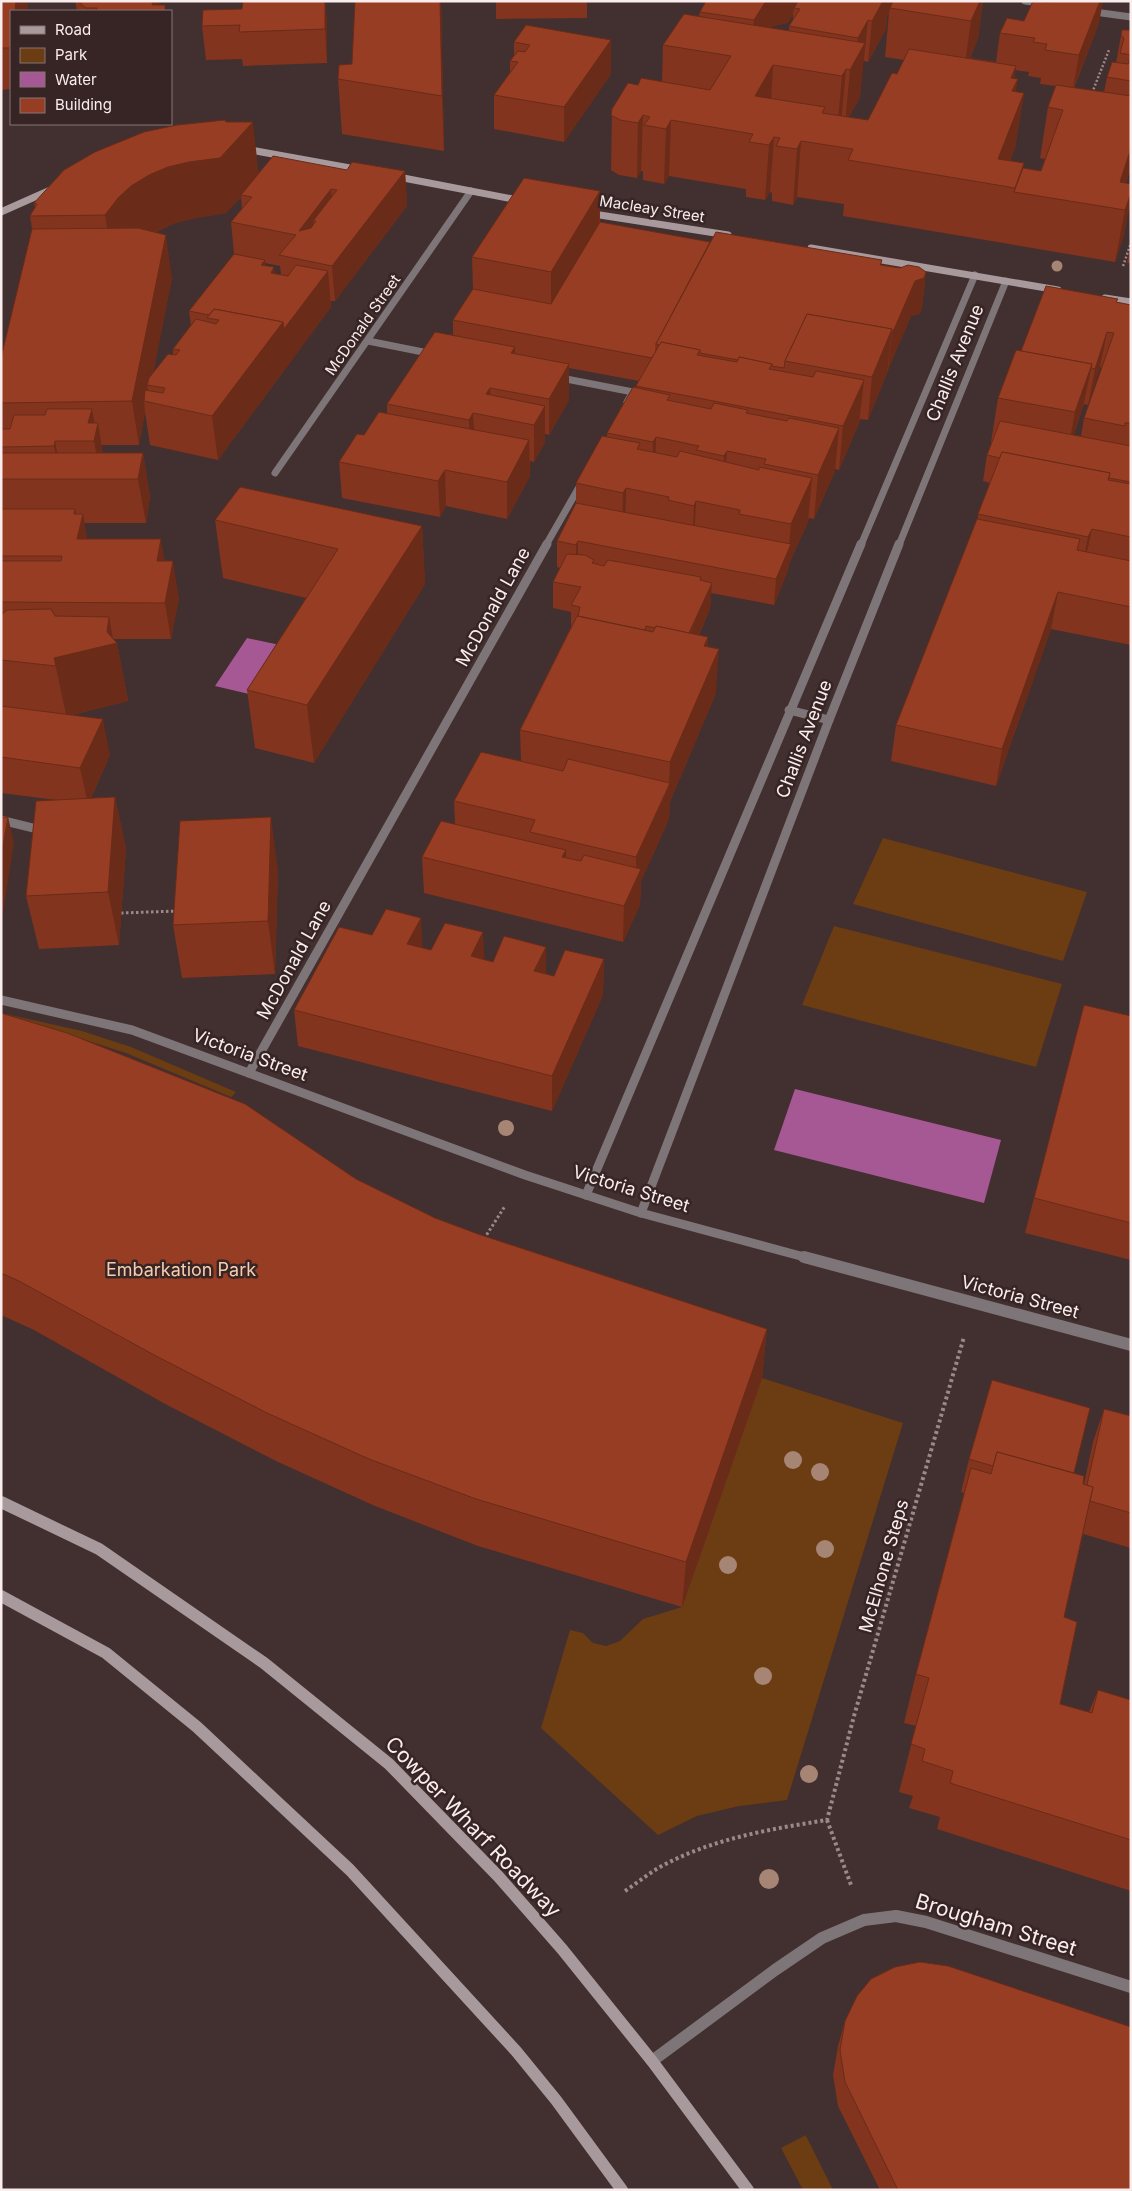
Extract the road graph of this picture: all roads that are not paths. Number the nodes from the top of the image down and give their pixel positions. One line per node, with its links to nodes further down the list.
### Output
1 (1025, 1): 2 (street)
2 (1054, 6)
3 (1082, 10): 4 (street)
4 (1131, 17)
5 (238, 148): 6 (main road)
6 (367, 171)
7 (386, 175): 9 (main road)
8 (63, 185): 11 (main road)
9 (471, 191): 10 (main road); 20 (street, McDonald Street)
10 (529, 202)
11 (1, 212)
12 (582, 212): 13 (main road, Macleay Street)
13 (738, 237)
14 (806, 248): 15 (main road)
15 (975, 275): 16 (main road); 26 (street, Challis Avenue)
16 (1006, 281): 17 (main road); 27 (street, Challis Avenue)
17 (1064, 291)
18 (1092, 296): 19 (main road)
19 (1131, 302)
20 (368, 342): 21 (street); 25 (street, McDonald Street)
21 (441, 356)
22 (547, 376): 23 (street)
23 (623, 409)
24 (589, 470): 31 (street, McDonald Lane)
25 (275, 473)
26 (789, 710): 27 (street); 32 (street, Challis Avenue)
27 (829, 720): 33 (street, Challis Avenue)
28 (1, 820): 29 (street)
29 (33, 828)
30 (1, 1000): 31 (street, Victoria Street)
31 (249, 1073): 32 (street, Victoria Street)
32 (586, 1195): 33 (street, Victoria Street)
33 (641, 1213): 34 (street, Victoria Street)
34 (1131, 1345)
35 (1, 1502): 38 (main road, Cowper Wharf Roadway)
36 (1, 1596): 39 (main road)
37 (1131, 1987): 38 (street, Brougham Street)
38 (652, 2060): 40 (main road, Cowper Wharf Roadway)
39 (622, 2190)
40 (748, 2190)

